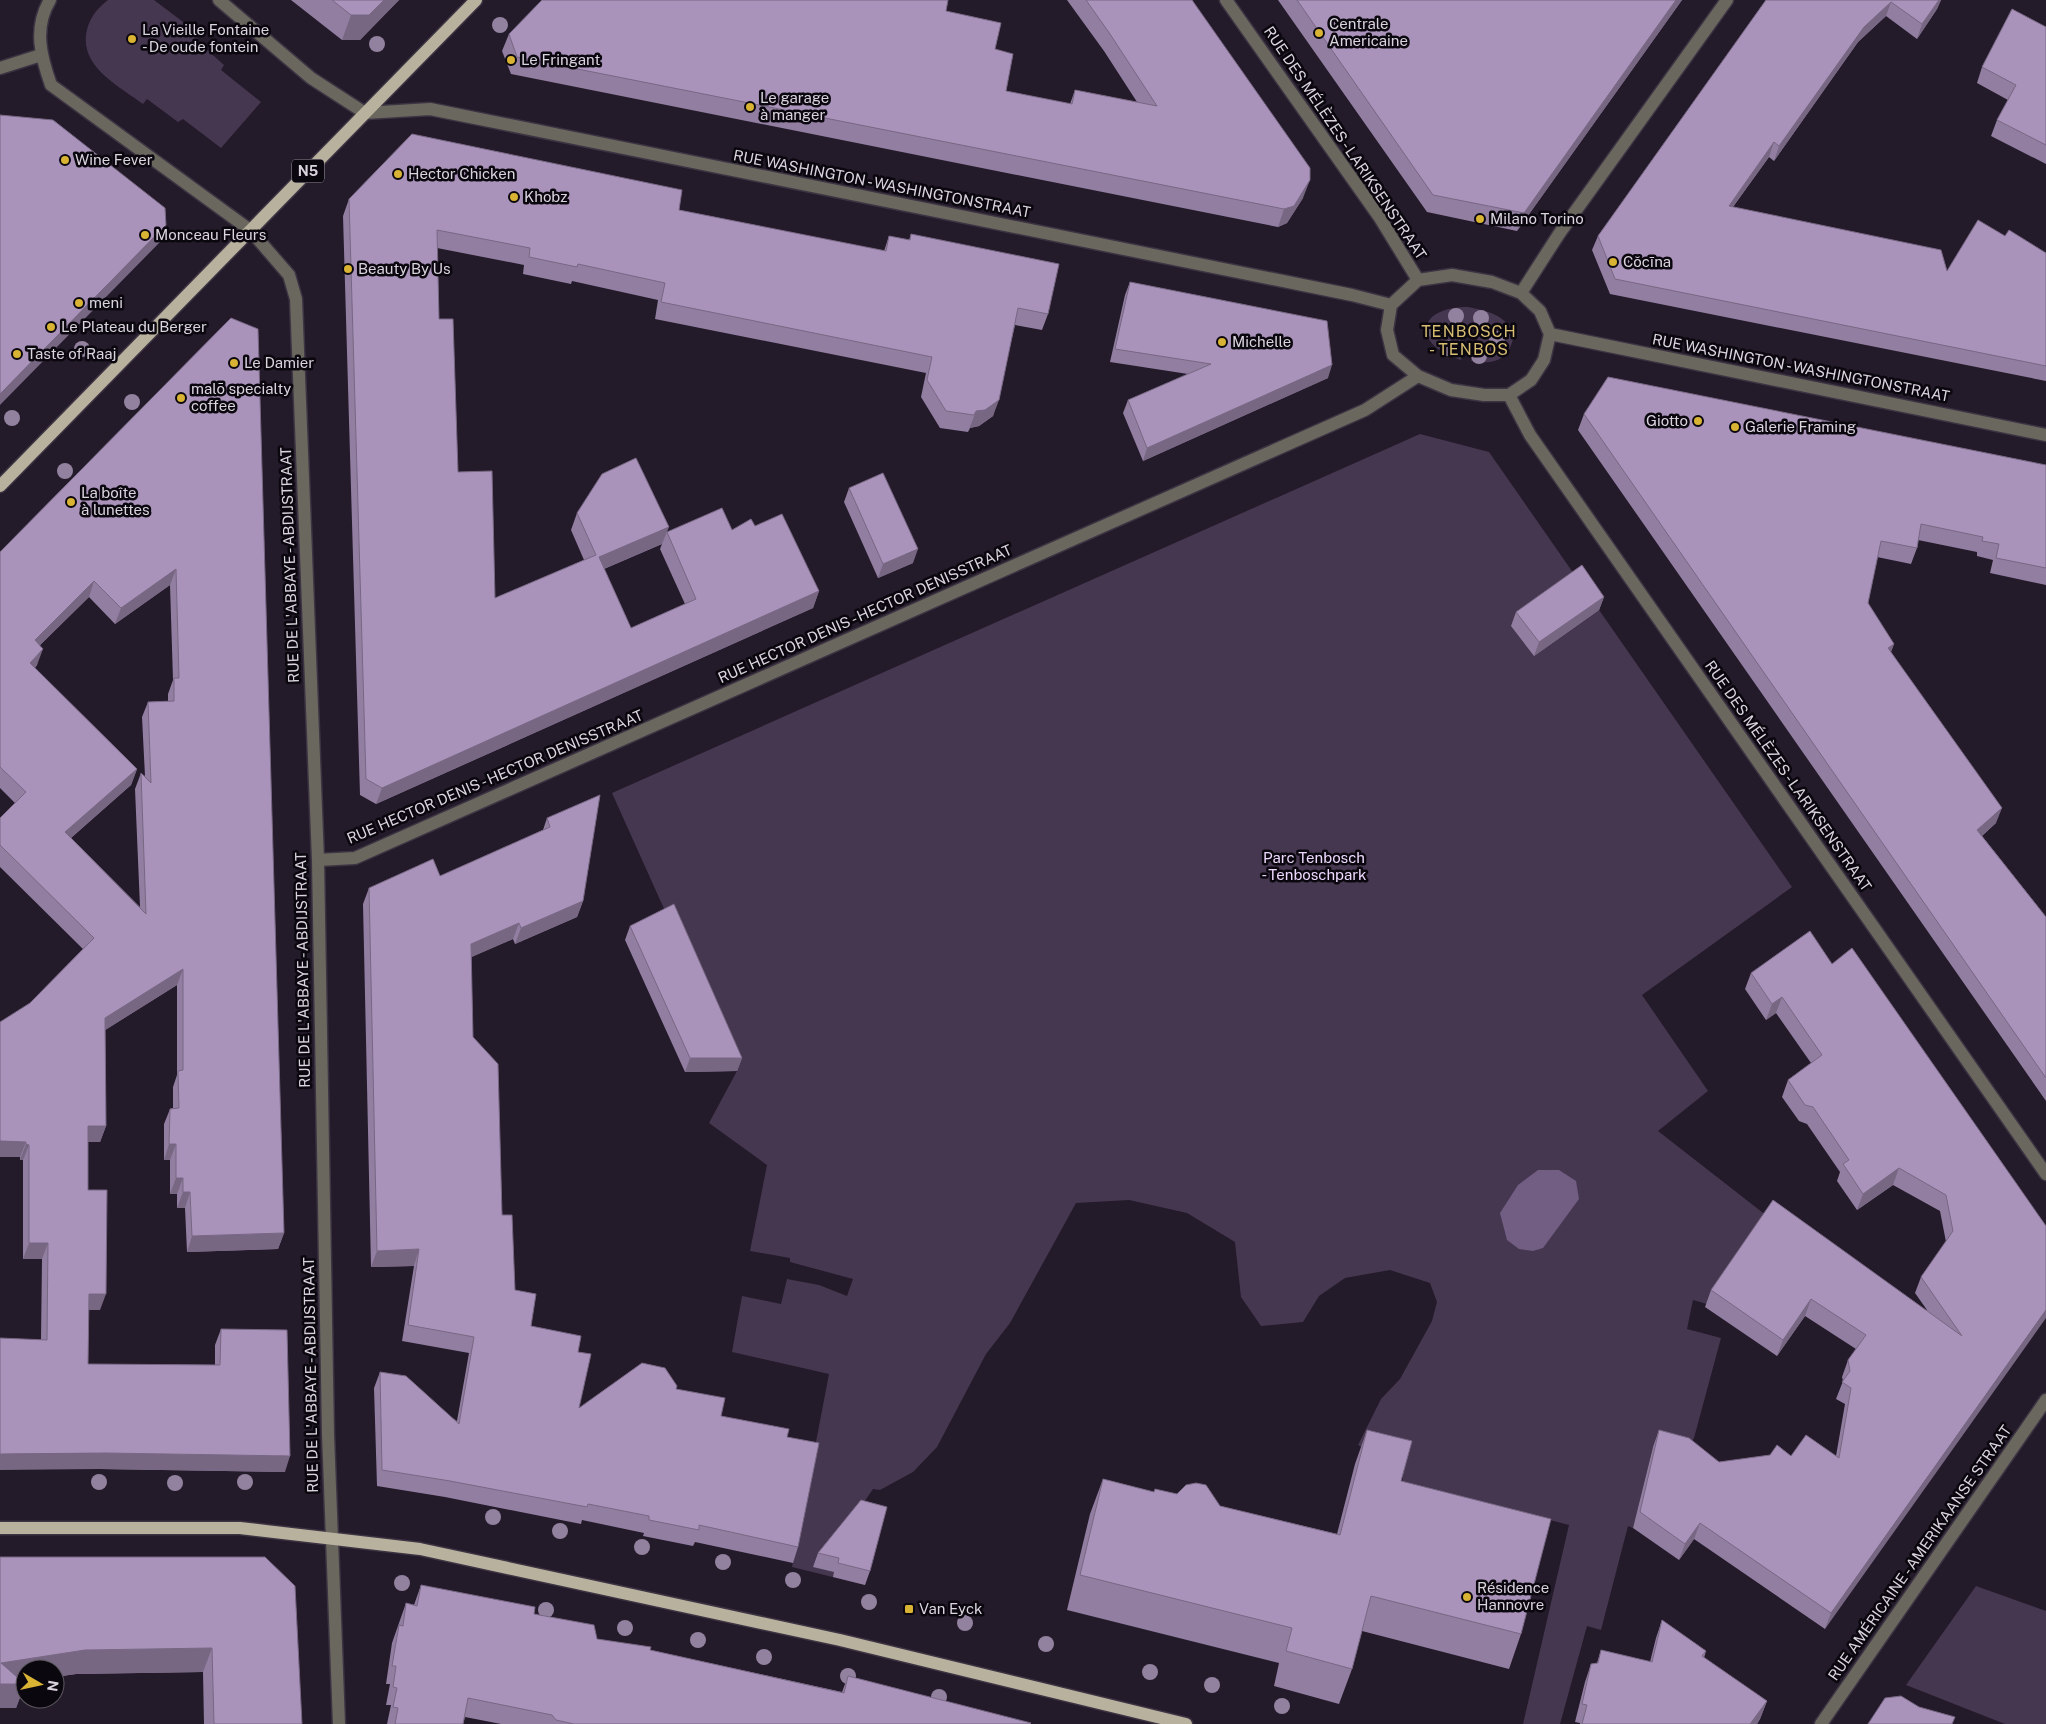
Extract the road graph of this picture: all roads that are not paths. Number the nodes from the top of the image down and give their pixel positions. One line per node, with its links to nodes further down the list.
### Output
1 (50, 0): 6 (street, RUE DE L'ABBAYE - ABDIJSTRAAT)
2 (219, 0): 8 (street)
3 (476, 0): 8 (main road, N5)
4 (1226, 0): 10 (street, RUE DES MÉLÈZES - LARIKSENSTRAAT)
5 (1727, 0): 11 (street)
6 (41, 55): 7 (street); 9 (street, RUE DE L'ABBAYE - ABDIJSTRAAT)
7 (0, 68)
8 (365, 113): 9 (main road, N5); 12 (street, RUE WASHINGTON - WASHINGTONSTRAAT)
9 (250, 230): 17 (main road, N5); 18 (street, RUE DE L'ABBAYE - ABDIJSTRAAT)
10 (1418, 280): 11 (street); 12 (street)
11 (1521, 293): 13 (street)
12 (1391, 306): 14 (street)
13 (1550, 334): 15 (street); 16 (street, RUE WASHINGTON - WASHINGTONSTRAAT)
14 (1418, 376): 15 (street); 18 (street, RUE HECTOR DENIS - HECTOR DENISSTRAAT)
15 (1509, 395): 19 (street, RUE DES MÉLÈZES - LARIKSENSTRAAT)
16 (2046, 435)
17 (0, 486)
18 (318, 860): 22 (street, RUE DE L'ABBAYE - ABDIJSTRAAT)
19 (2046, 1174)
20 (2046, 1400): 25 (street, RUE AMÉRICAINE - AMERIKAANSE STRAAT)
21 (0, 1528): 22 (main road)
22 (332, 1539): 23 (street, RUE DE L'ABBAYE - ABDIJSTRAAT); 24 (main road)
23 (339, 1724)
24 (1186, 1724)
25 (1821, 1724)

